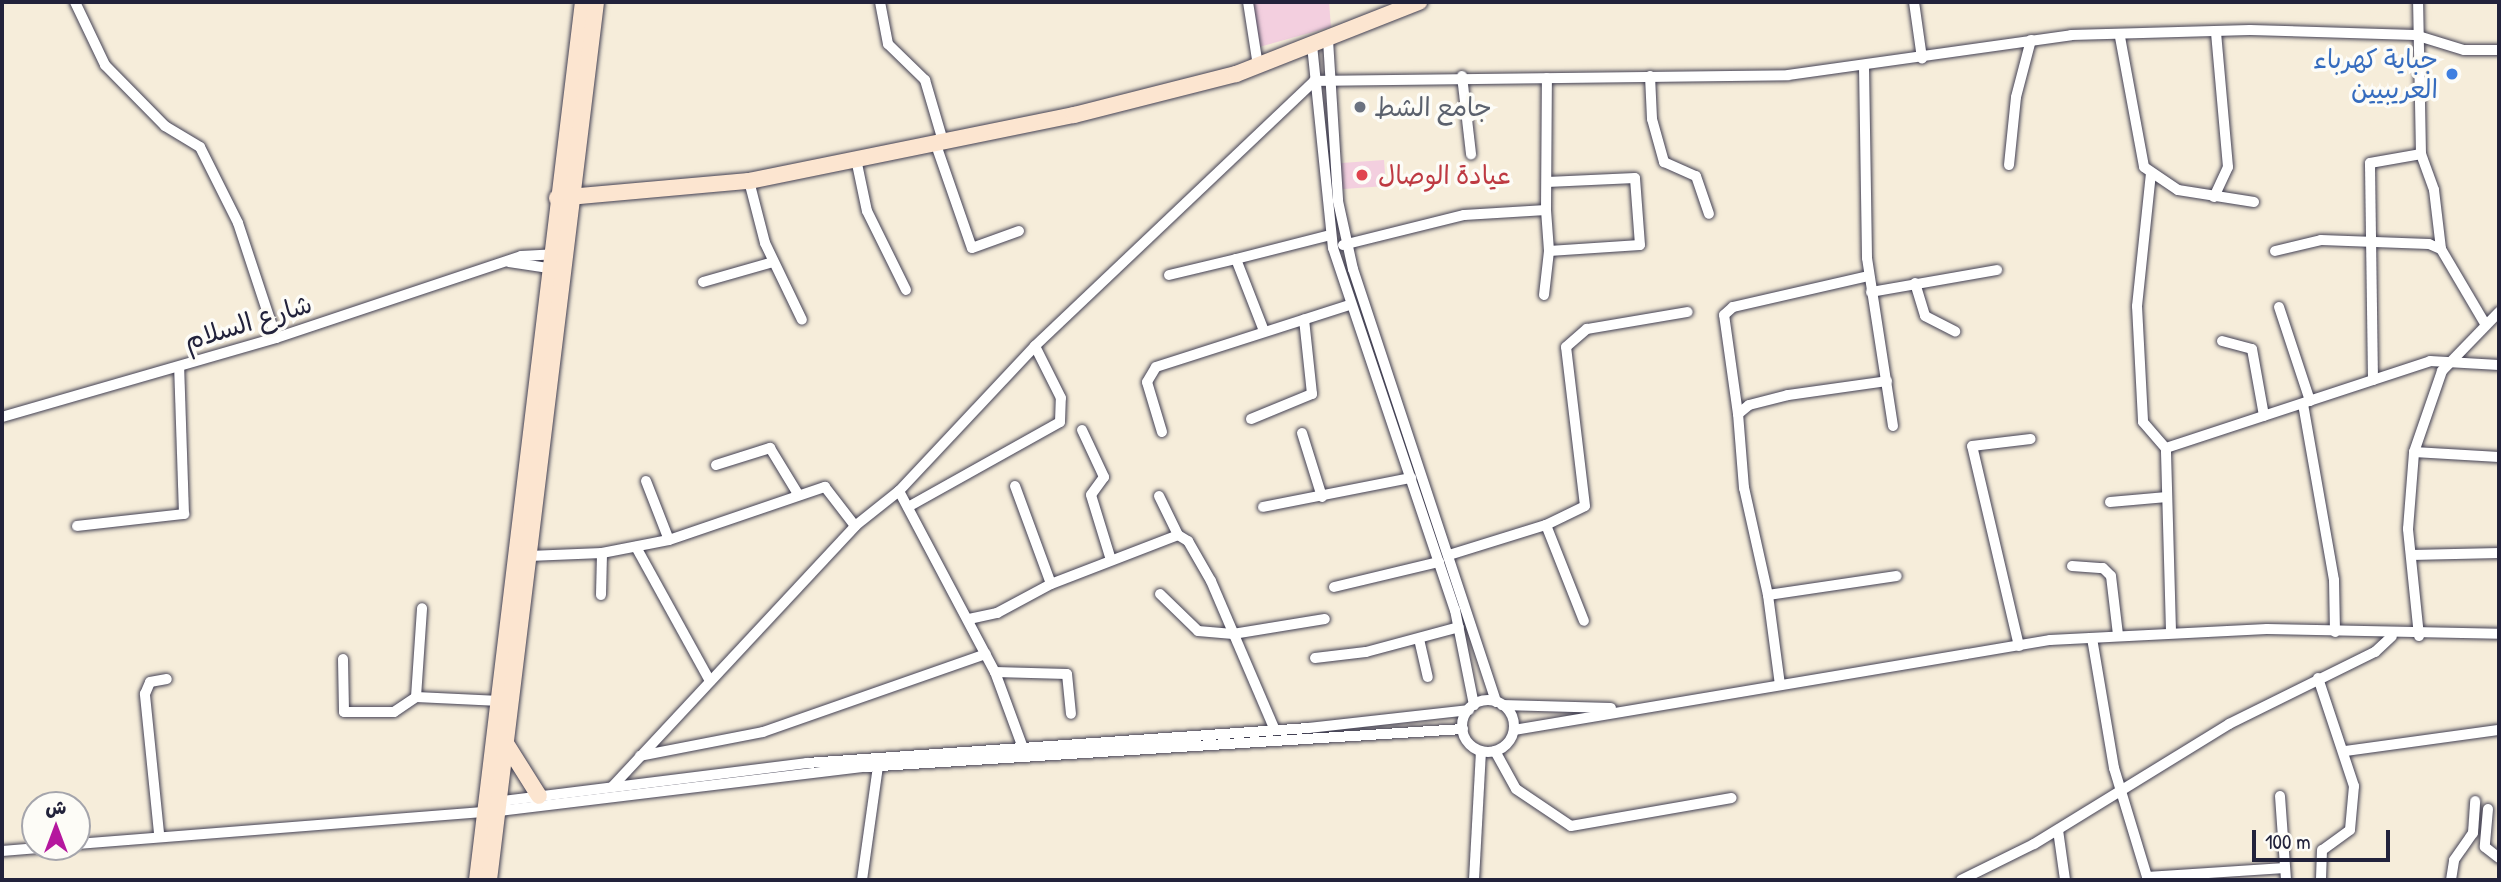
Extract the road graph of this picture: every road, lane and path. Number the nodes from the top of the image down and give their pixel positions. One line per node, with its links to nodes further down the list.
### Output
1 (75, 2): 66 (street)
2 (583, 2): 34 (main road)
3 (596, 2): 34 (main road)
4 (880, 2): 25 (street)
5 (1248, 2): 16 (street)
6 (1419, 2): 13 (main road)
7 (1914, 2): 15 (street)
8 (2418, 2): 10 (street)
9 (2216, 33): 10 (street); 11 (street); 33 (street)
10 (2415, 35): 14 (street); 27 (street)
11 (2120, 37): 12 (street); 30 (street)
12 (2031, 40): 15 (street); 29 (street)
13 (1320, 42): 16 (main road); 20 (street); 22 (street)
14 (2499, 50)
15 (1922, 58): 17 (street)
16 (1258, 66): 25 (main road)
17 (1864, 66): 19 (street); 51 (street)
18 (1462, 76): 20 (street); 21 (street); 26 (street)
19 (1650, 76): 21 (street); 37 (street)
20 (1328, 78): 22 (street); 23 (street)
21 (1547, 78): 32 (street)
22 (1314, 82): 24 (street); 68 (street)
23 (1333, 136): 24 (street); 41 (street)
24 (1319, 138): 39 (street)
25 (939, 142): 28 (main road); 38 (street)
26 (1471, 154)
27 (2421, 154): 40 (street); 43 (street)
28 (856, 159): 31 (main road); 54 (street)
29 (2009, 165)
30 (2151, 173): 33 (street); 84 (street)
31 (749, 181): 34 (main road); 48 (street)
32 (1547, 182): 36 (street); 44 (street)
33 (2214, 197): 35 (street)
34 (564, 199): 47 (main road)
35 (2254, 202)
36 (1546, 210): 41 (street); 44 (street)
37 (1709, 214)
38 (1019, 231)
39 (1330, 235): 42 (street); 46 (street)
40 (2371, 242): 43 (street); 45 (street); 72 (street)
41 (1346, 244): 42 (street); 107 (street)
42 (1333, 248): 57 (street)
43 (2441, 249): 63 (street)
44 (1549, 251): 56 (street)
45 (2275, 251)
46 (1237, 259): 50 (street); 64 (street)
47 (557, 261): 66 (street, شارع السلام); 109 (main road); 144 (main road)
48 (772, 262): 52 (street); 62 (street)
49 (1997, 270): 53 (street)
50 (1168, 275)
51 (1868, 276): 55 (street); 75 (street)
52 (703, 282)
53 (1915, 283): 55 (street); 65 (street)
54 (906, 290)
55 (1871, 292): 73 (street)
56 (1544, 295)
57 (1349, 305): 61 (street); 88 (street)
58 (2279, 307): 74 (street)
59 (1688, 312): 99 (street)
60 (2499, 312): 63 (street)
61 (1304, 319): 64 (street); 78 (street)
62 (802, 320)
63 (2484, 322): 69 (street)
64 (1264, 331): 81 (street)
65 (1955, 331)
66 (276, 338): 71 (street, شارع السلام)
67 (2222, 341): 76 (street)
68 (1035, 346): 91 (street); 97 (street)
69 (2452, 357): 70 (street); 72 (street); 85 (street)
70 (2499, 365)
71 (179, 367): 77 (street, شارع السلام); 100 (street)
72 (2373, 380): 74 (street)
73 (1887, 381): 75 (street); 79 (street)
74 (2307, 403): 76 (street); 125 (street)
75 (1738, 414): 118 (street)
76 (2264, 416): 84 (street)
77 (2, 417)
78 (1251, 419)
79 (1893, 426)
80 (1083, 430): 110 (street)
81 (1163, 432)
82 (1302, 433): 94 (street)
83 (2031, 439): 133 (street)
84 (2166, 448): 95 (street)
85 (2414, 452): 86 (street); 108 (street)
86 (2499, 457)
87 (716, 465): 92 (street)
88 (1411, 478): 94 (street); 111 (street)
89 (646, 481): 103 (street)
90 (1015, 486): 114 (street)
91 (898, 491): 97 (street); 101 (street)
92 (798, 494): 101 (street); 103 (street)
93 (1159, 496): 102 (street)
94 (1321, 497): 98 (street)
95 (2167, 497): 96 (street); 124 (street)
96 (2110, 502)
97 (908, 507): 121 (street)
98 (1263, 507)
99 (1546, 524): 107 (street); 122 (street)
100 (77, 526)
101 (855, 526): 141 (street)
102 (1178, 535): 110 (street); 126 (street)
103 (668, 540): 104 (street)
104 (636, 547): 105 (street); 141 (street)
105 (602, 553): 109 (street); 117 (street)
106 (2499, 553): 108 (street)
107 (1449, 555): 145 (street)
108 (2411, 555): 130 (street)
109 (529, 556): 153 (main road)
110 (1111, 560): 114 (street)
111 (1439, 562): 115 (street); 123 (street)
112 (2072, 566): 128 (street)
113 (1897, 576): 118 (street)
114 (1051, 584): 121 (street)
115 (1334, 587)
116 (1160, 594): 126 (street)
117 (601, 595)
118 (1769, 595): 142 (street)
119 (422, 608): 143 (street)
120 (1325, 618): 126 (street)
121 (969, 619): 134 (street)
122 (1584, 621)
123 (1459, 627): 132 (street); 146 (street)
124 (2171, 631): 125 (street); 128 (street)
125 (2335, 632): 129 (street)
126 (1233, 634): 150 (street)
127 (2499, 634): 130 (street)
128 (2118, 635): 131 (street)
129 (2392, 636): 130 (street); 139 (street)
130 (2419, 636)
131 (2092, 638): 133 (street); 161 (street)
132 (1419, 639): 135 (street); 138 (street)
133 (2019, 646): 142 (street)
134 (986, 654): 137 (street); 158 (street)
135 (1315, 658)
136 (343, 659): 143 (street)
137 (995, 672): 148 (street); 157 (street)
138 (1428, 677)
139 (2318, 678): 156 (street); 161 (street)
140 (167, 679): 169 (street)
141 (710, 681): 158 (street)
142 (1780, 685): 147 (street)
143 (415, 697): 144 (street)
144 (500, 701): 166 (main road)
145 (1499, 703): 146 (street); 147 (street); 151 (street)
146 (1472, 707): 149 (street); 150 (street)
147 (1625, 708): 151 (street)
148 (1070, 715)
149 (1463, 729): 154 (street); 157 (street)
150 (1275, 730): 157 (street)
151 (1514, 730): 155 (street)
152 (2499, 730): 156 (street)
153 (507, 745): 162 (main road); 166 (main road)
154 (1481, 751): 155 (street); 179 (street)
155 (1496, 751): 164 (street)
156 (2345, 751): 182 (street)
157 (1024, 752): 159 (street); 160 (street)
158 (640, 756): 160 (street)
159 (878, 766): 166 (street); 178 (street)
160 (612, 787): 162 (street)
161 (2124, 788): 168 (street); 175 (street)
162 (539, 796): 166 (street)
163 (2280, 796): 174 (street)
164 (1732, 798)
165 (2475, 801): 183 (street)
166 (491, 807): 169 (street); 176 (main road); 177 (main road)
167 (2488, 809): 173 (street)
168 (2058, 830): 180 (street); 181 (street)
169 (159, 833): 170 (street)
170 (91, 842)
171 (21, 849): 172 (street)
172 (2, 851)
173 (2499, 858)
174 (2285, 874): 175 (street)
175 (2147, 879)
176 (477, 880)
177 (489, 880)
178 (862, 880)
179 (1474, 880)
180 (1961, 880)
181 (2065, 880)
182 (2321, 880)
183 (2451, 880)

